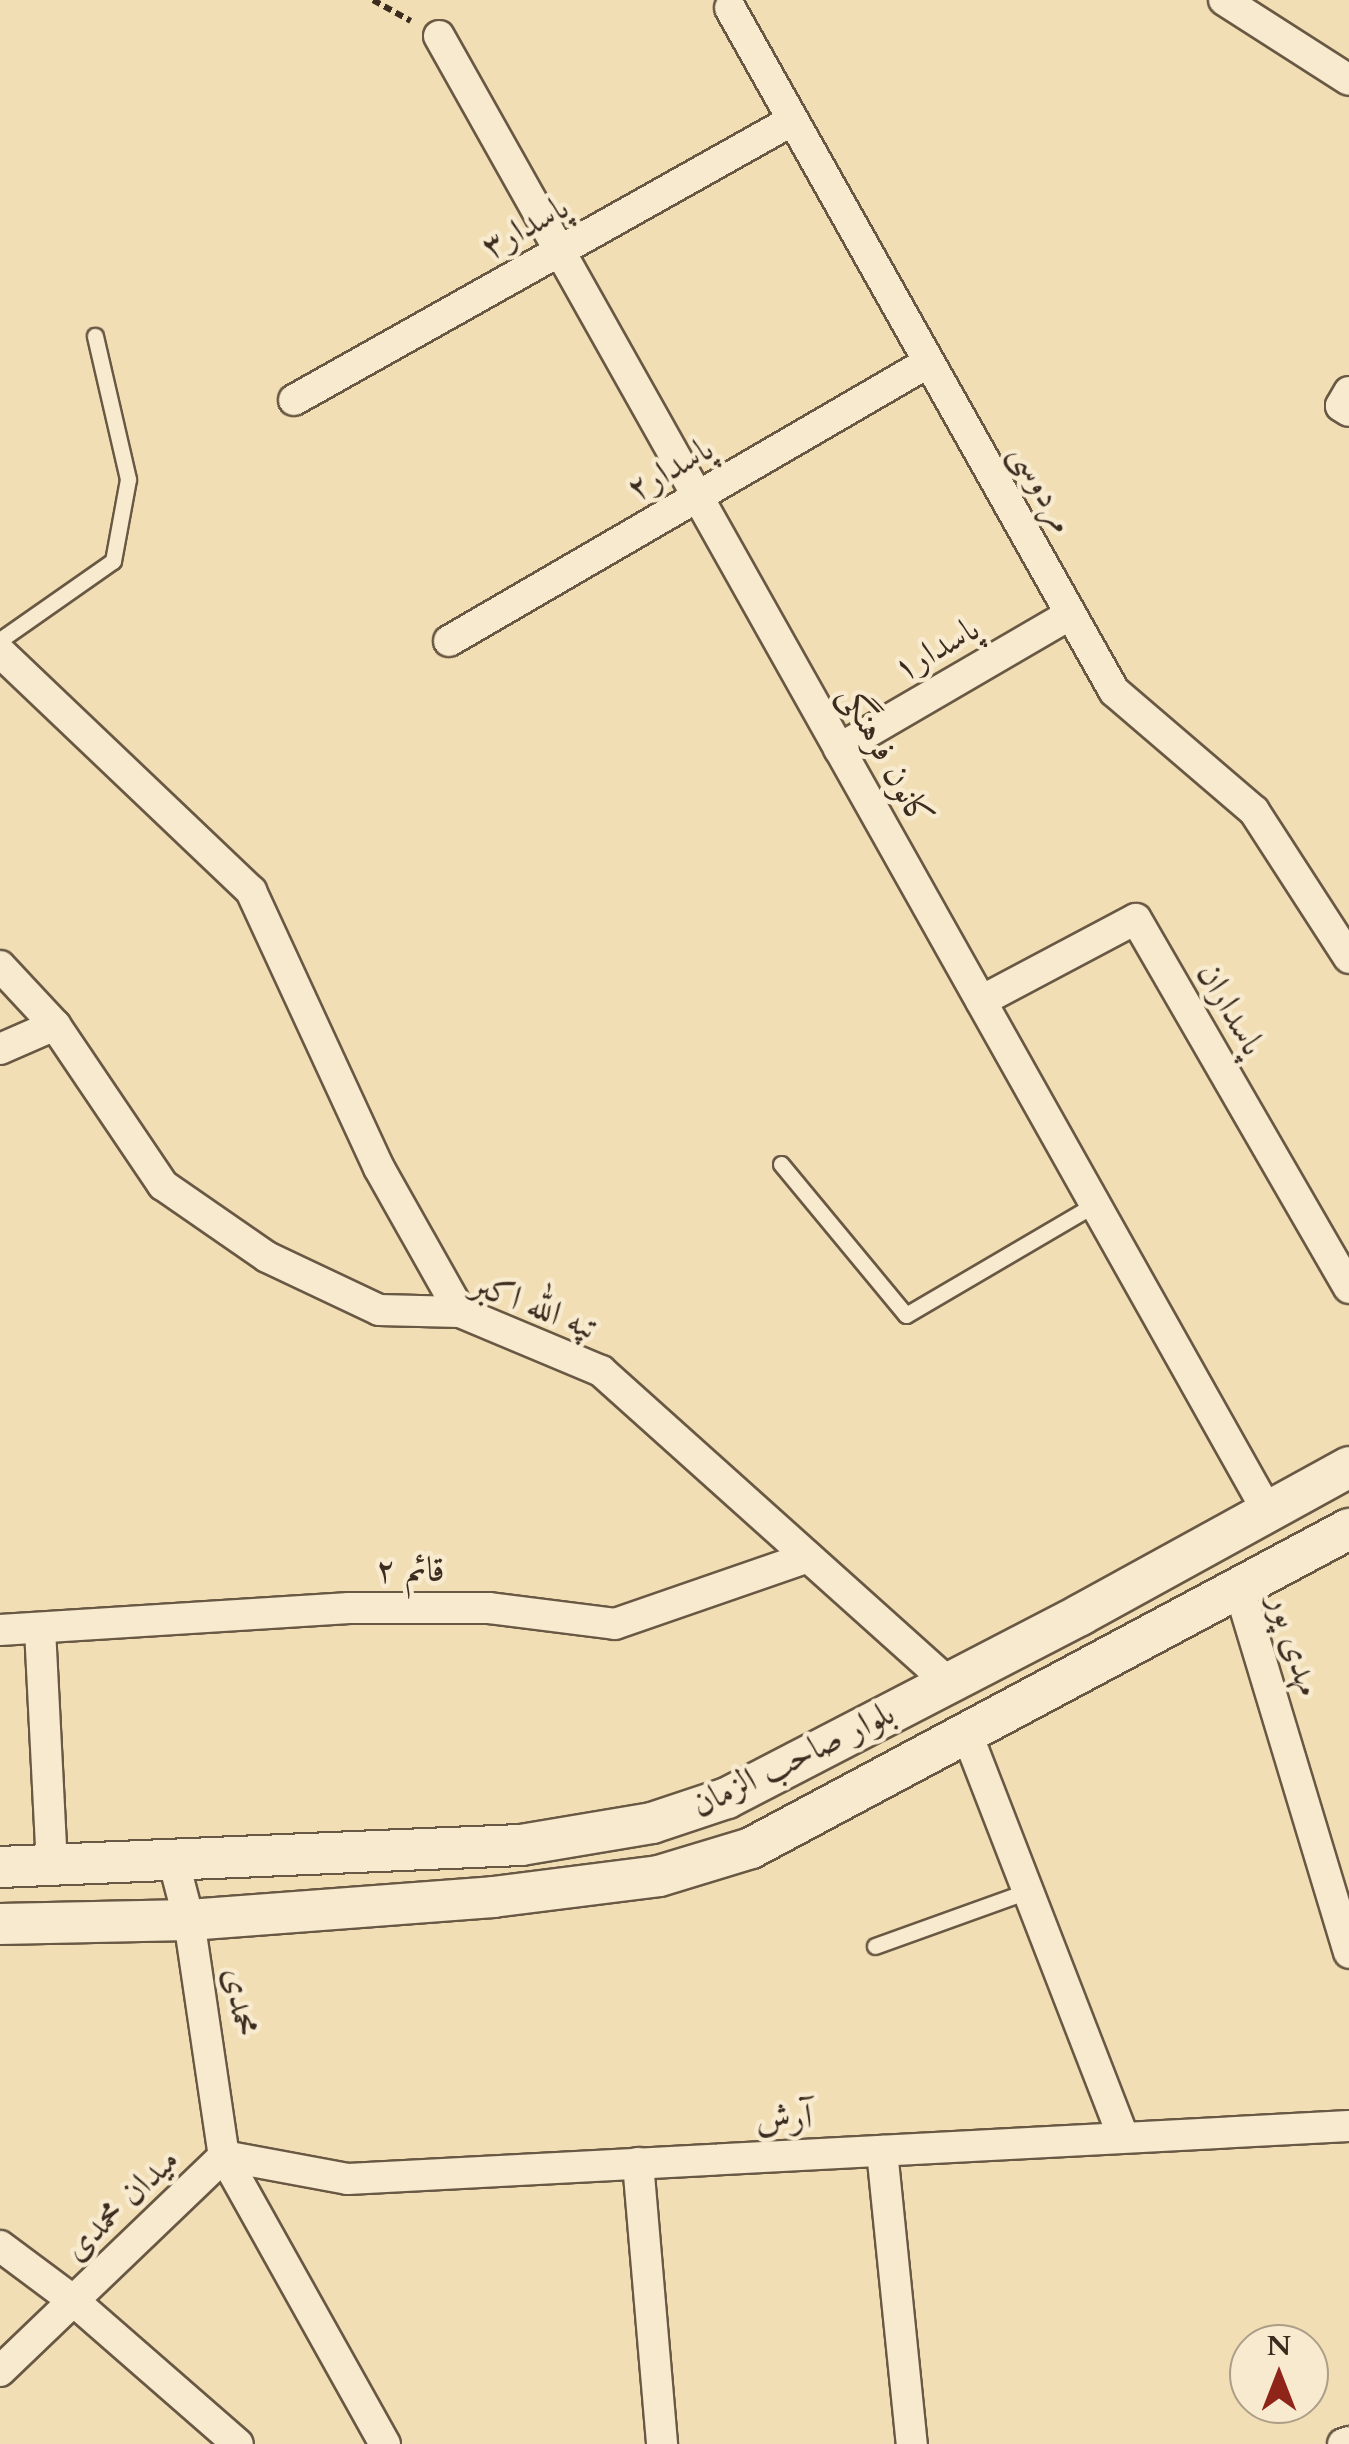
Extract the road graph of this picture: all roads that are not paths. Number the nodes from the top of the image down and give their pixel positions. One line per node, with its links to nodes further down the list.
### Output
1 (1224, 0): 4 (street)
2 (730, 8): 5 (street, مردوسی)
3 (439, 36): 6 (street, کانون فرهنگی)
4 (1349, 80)
5 (793, 120): 6 (street, پاسدار۳); 8 (street, مردوسی)
6 (560, 250): 10 (street, پاسدار۳); 12 (street, کانون فرهنگی)
7 (95, 336): 14 (lane)
8 (929, 362): 12 (street, پاسدار۲); 13 (street, مردوسی)
9 (1349, 392): 11 (street)
10 (294, 400)
11 (1349, 412)
12 (698, 496): 15 (street, پاسدار۲); 17 (street, کانون فرهنگی)
13 (1071, 614): 17 (street, پاسدار۱); 18 (street, مردوسی)
14 (0, 640)
15 (449, 642)
16 (0, 652): 26 (street)
17 (840, 749): 20 (street, کانون فرهنگی)
18 (1349, 958)
19 (0, 966): 21 (street, تپه الله اکبر)
20 (982, 1002): 24 (street, کانون فرهنگی); 25 (street, پاسداران)
21 (55, 1025): 22 (street); 26 (street, تپه الله اکبر)
22 (0, 1049)
23 (781, 1164): 24 (lane)
24 (1095, 1204): 28 (street, کانون فرهنگی)
25 (1349, 1288)
26 (460, 1312): 30 (street, تپه الله اکبر)
27 (1349, 1467): 28 (main road, بلوار صاحب الزمان)
28 (1268, 1512): 34 (main road, بلوار صاحب الزمان)
29 (1349, 1529): 31 (main road, بلوار صاحب الزمان)
30 (808, 1558): 33 (street, قائم ۲); 34 (street, تپه الله اکبر)
31 (1239, 1588): 35 (main road, بلوار صاحب الزمان); 43 (street, مهدی پور)
32 (0, 1630): 33 (street, قائم ۲)
33 (40, 1630): 37 (street)
34 (949, 1683): 36 (main road, بلوار صاحب الزمان)
35 (968, 1734): 39 (street); 40 (main road, بلوار صاحب الزمان)
36 (174, 1863): 37 (main road, بلوار صاحب الزمان); 40 (street, محمدی)
37 (52, 1867): 38 (main road, بلوار صاحب الزمان)
38 (0, 1868)
39 (1028, 1891): 42 (lane); 45 (street)
40 (189, 1920): 41 (main road, بلوار صاحب الزمان); 47 (street, محمدی)
41 (0, 1924)
42 (876, 1946)
43 (1349, 1953)
44 (1349, 2126): 45 (street, آرش)
45 (1123, 2137): 46 (street, آرش)
46 (882, 2150): 48 (street, آرش); 55 (street)
47 (224, 2156): 48 (street, آرش); 50 (street, میدان محمدی); 53 (street, میدان محمدی)
48 (638, 2163): 54 (street)
49 (0, 2246): 50 (street)
50 (75, 2302): 51 (street); 52 (street, میدان محمدی)
51 (0, 2371)
52 (238, 2444)
53 (385, 2444)
54 (662, 2444)
55 (912, 2444)

